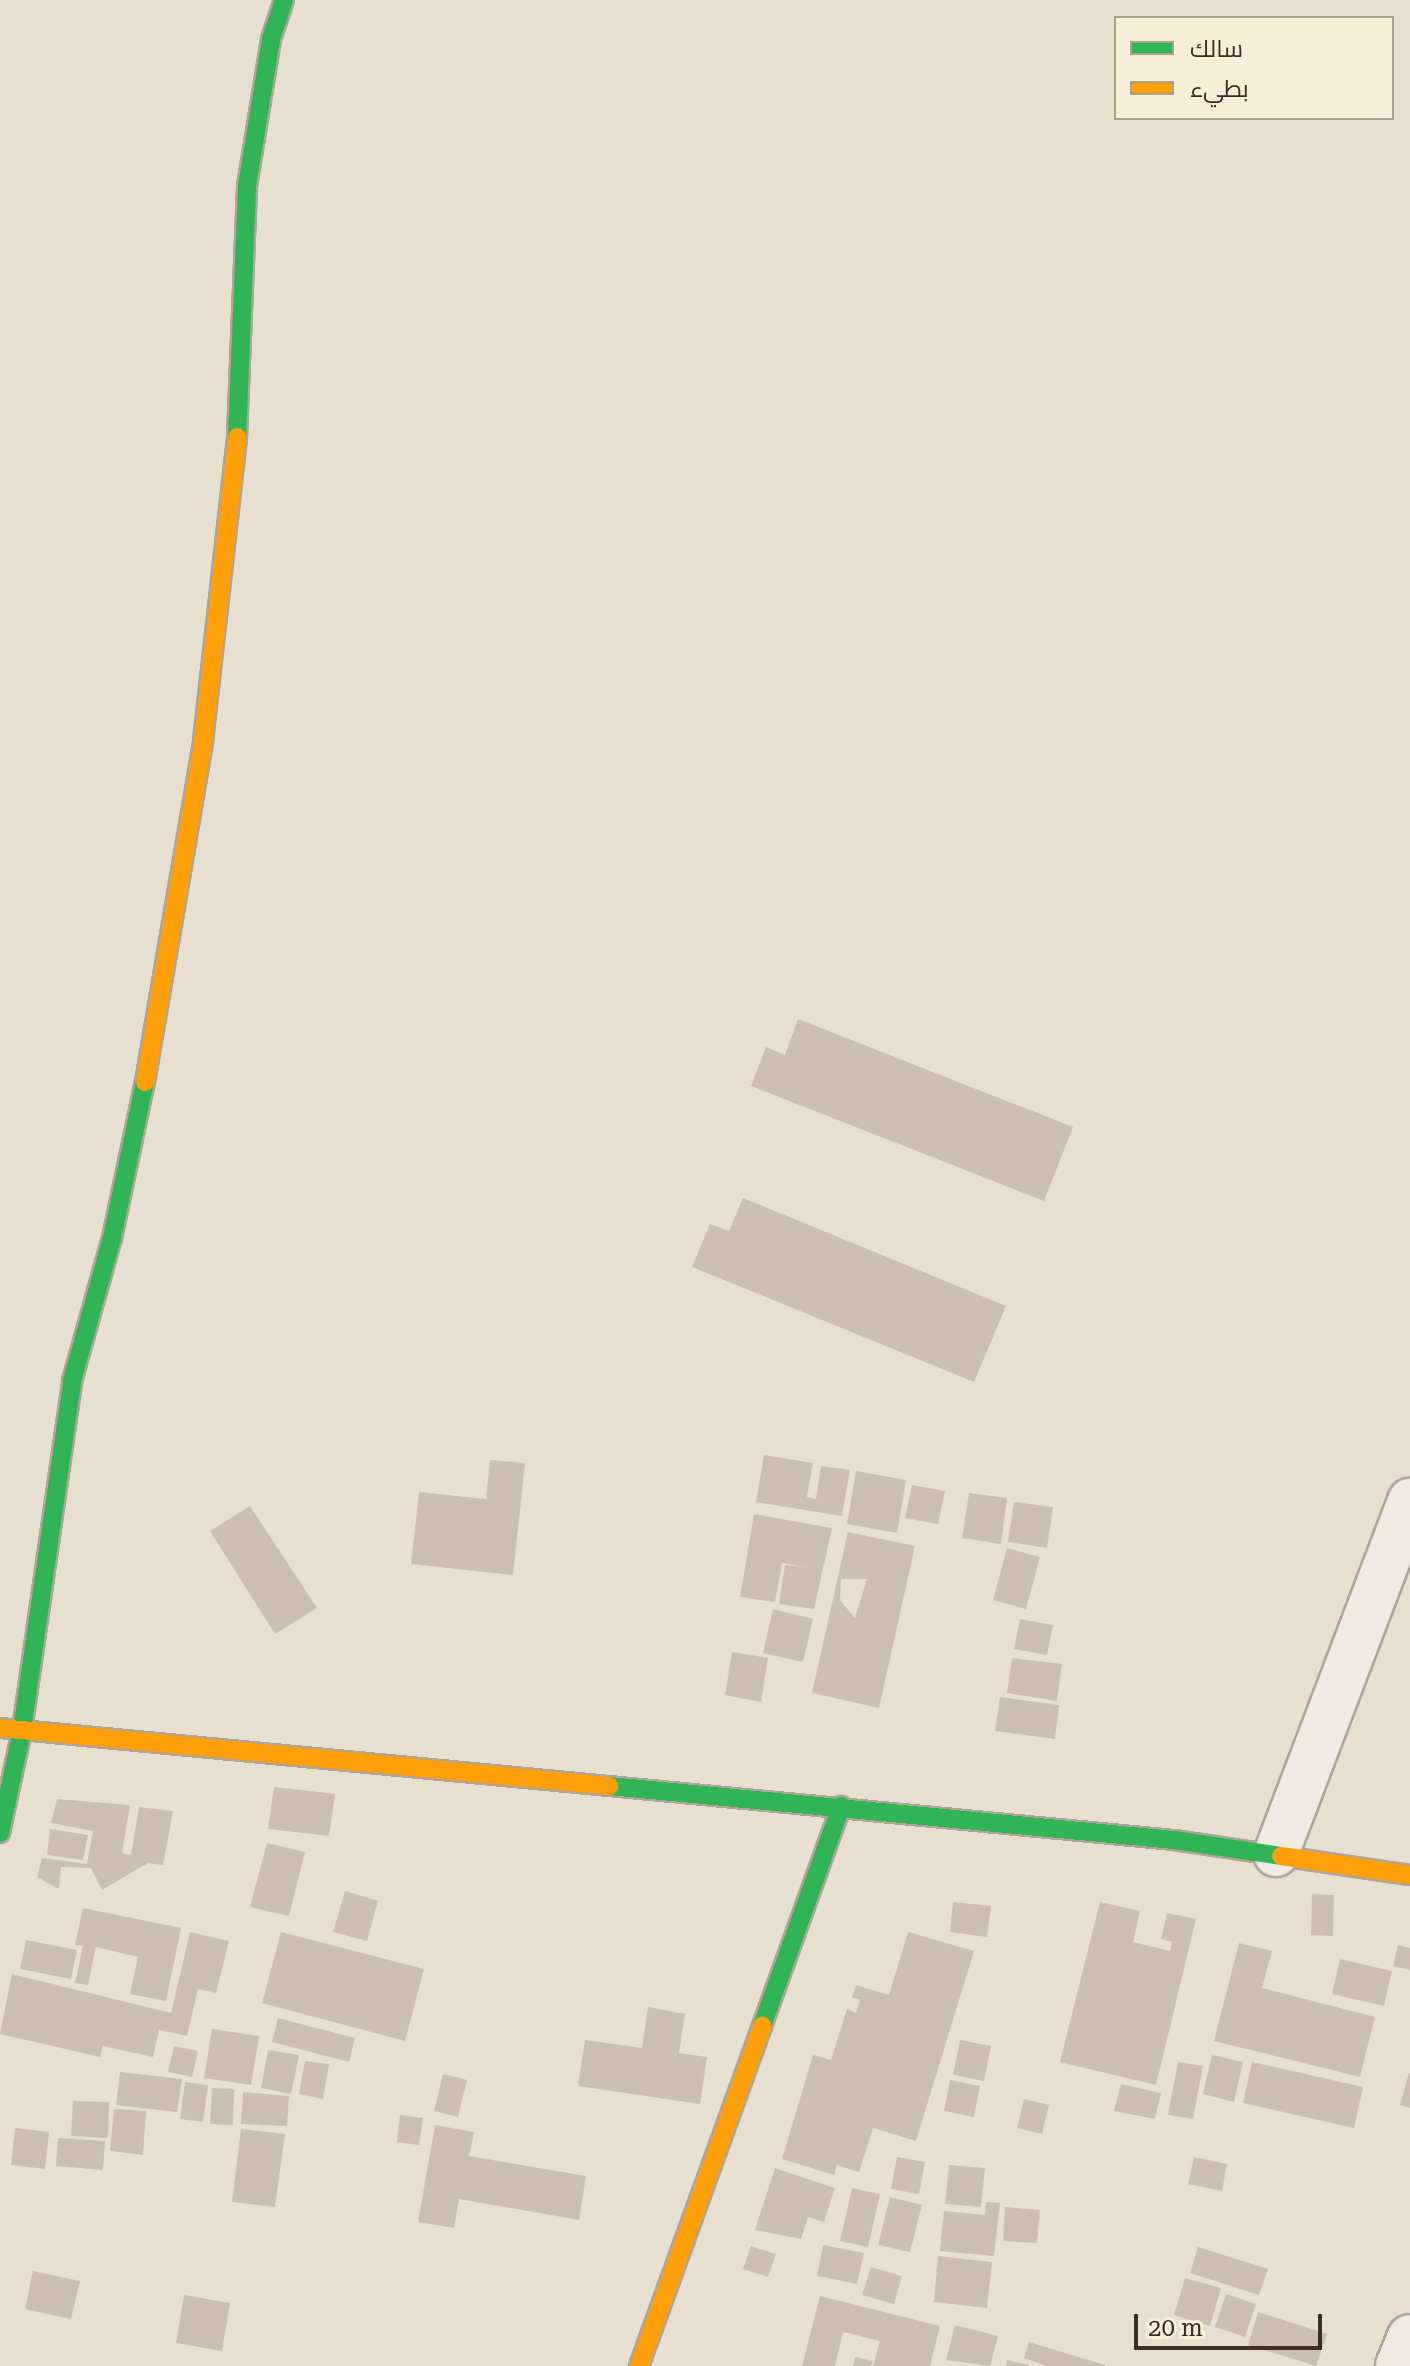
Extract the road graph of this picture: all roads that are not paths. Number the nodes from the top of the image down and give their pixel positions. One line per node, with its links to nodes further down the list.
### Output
1 (284, 0): 4 (street)
2 (1410, 1501): 7 (street)
3 (0, 1728): 4 (street)
4 (22, 1730): 5 (street); 6 (street)
5 (841, 1806): 7 (street); 10 (street)
6 (0, 1833)
7 (1276, 1854): 8 (street)
8 (1410, 1875)
9 (1410, 2337): 11 (street)
10 (639, 2366)
11 (1398, 2366)

